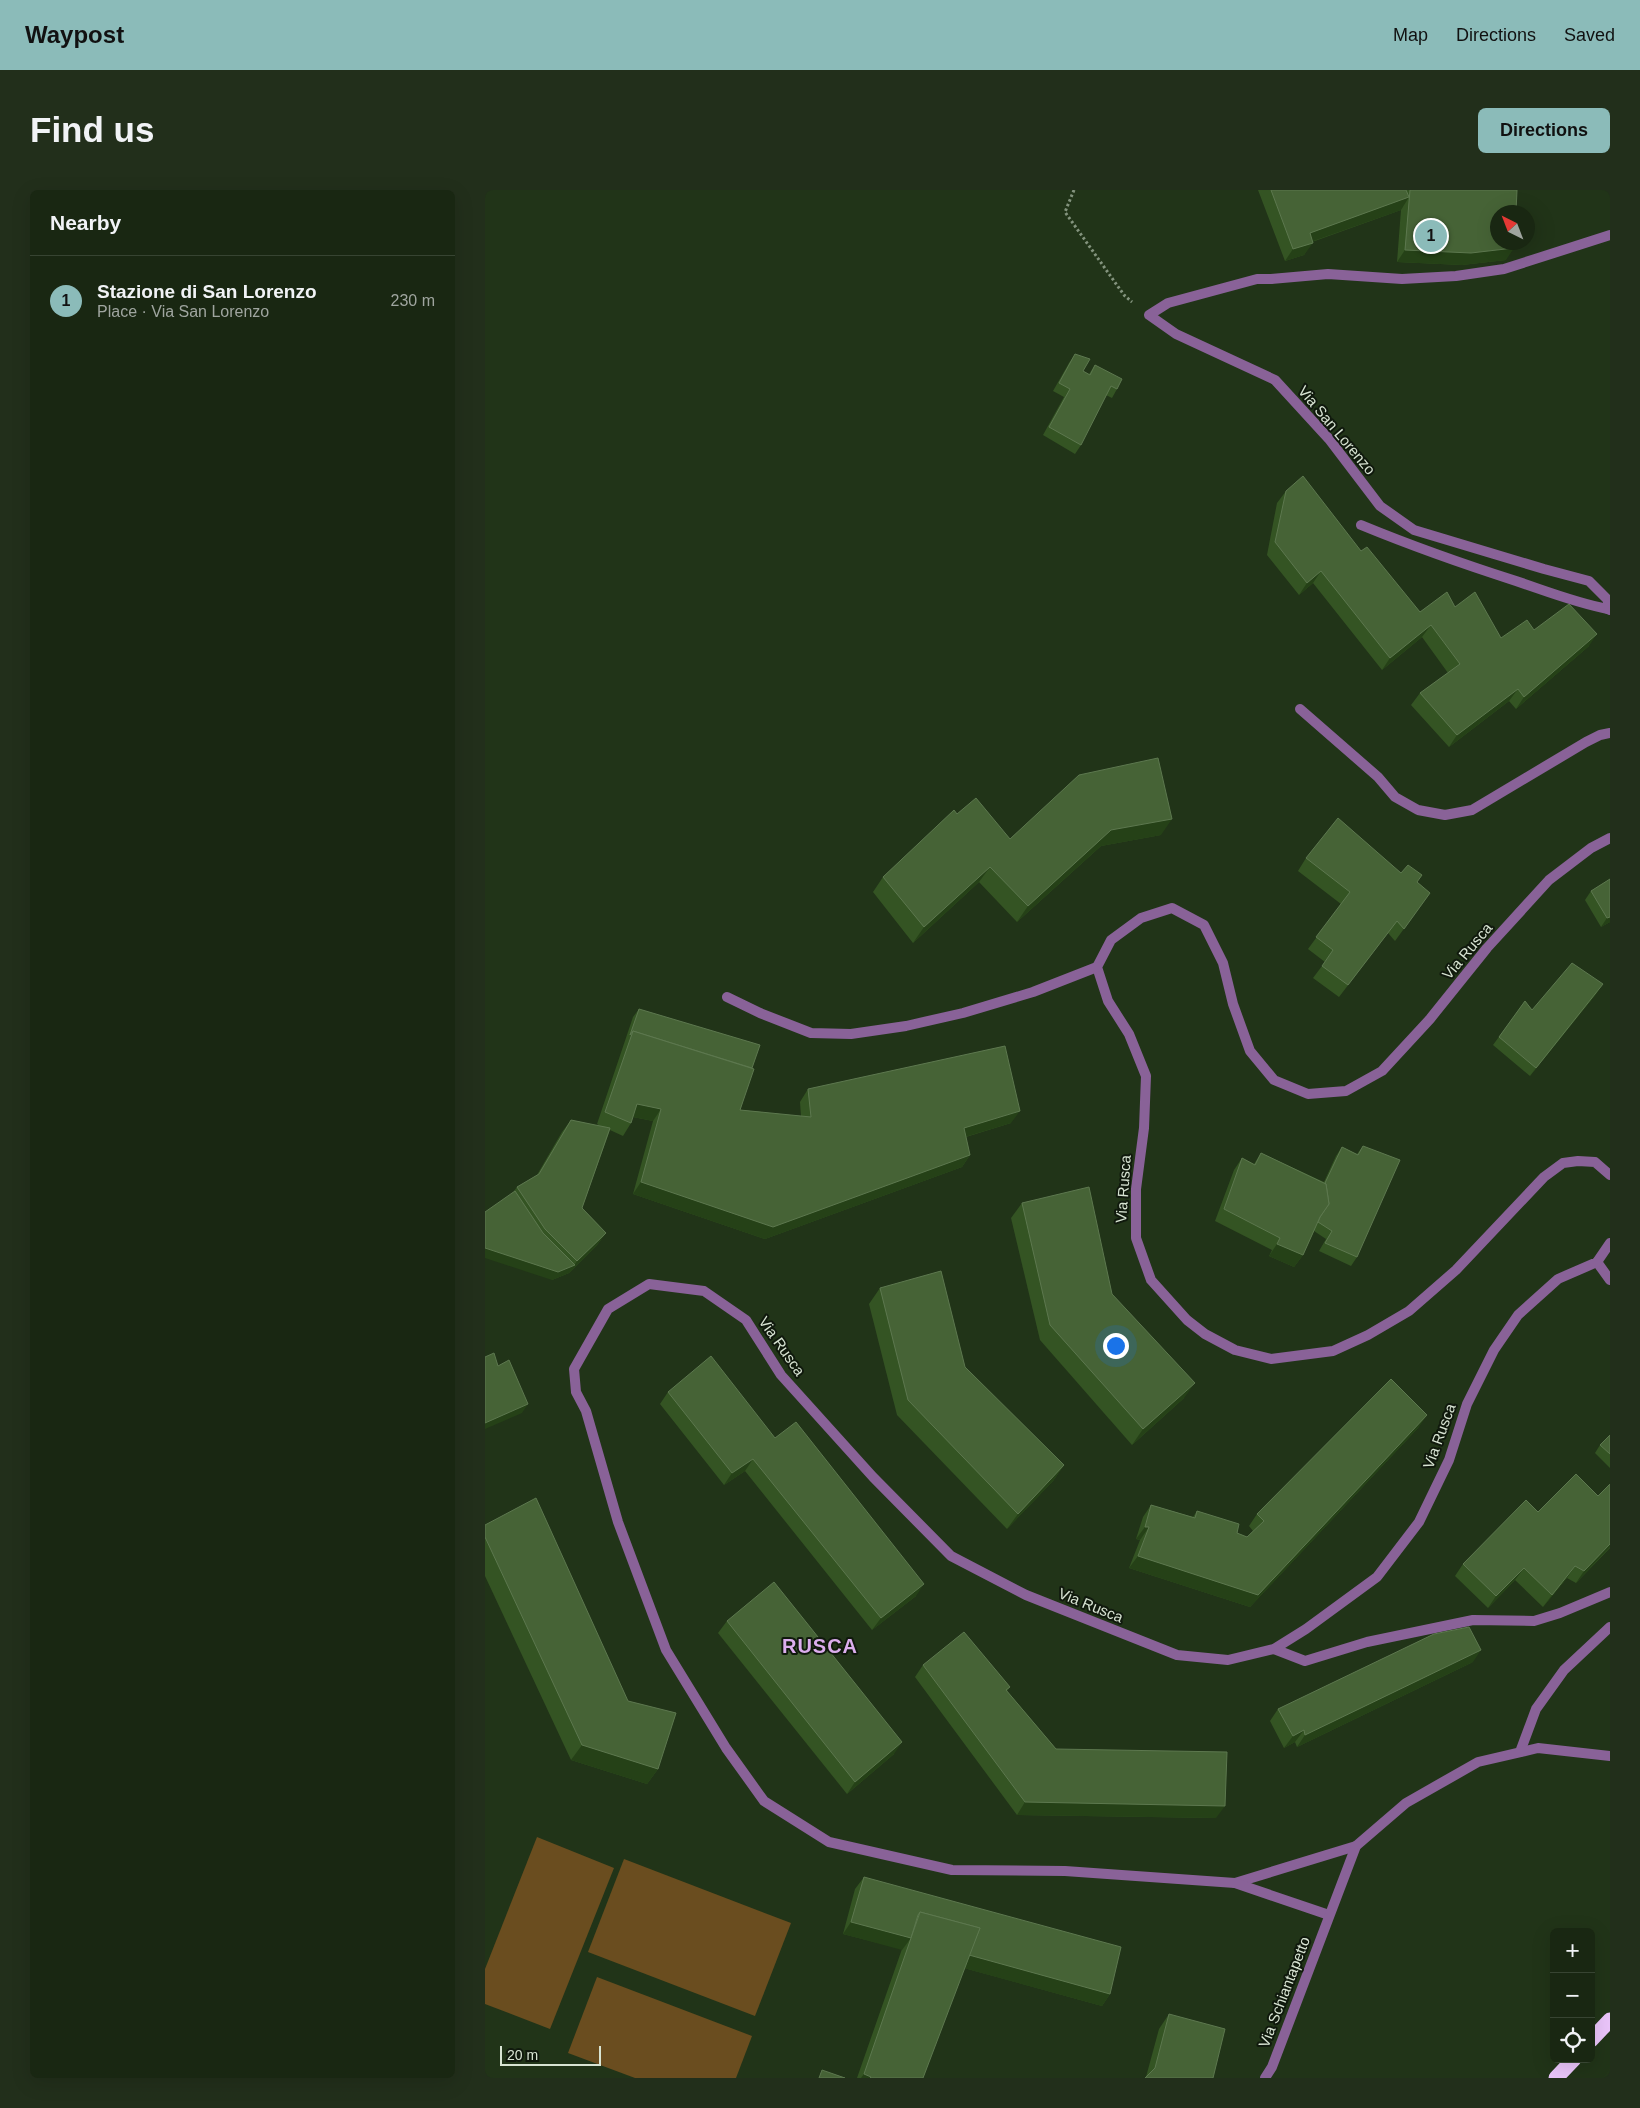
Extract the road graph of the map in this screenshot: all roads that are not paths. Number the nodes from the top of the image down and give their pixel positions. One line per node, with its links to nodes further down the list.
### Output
1 (1610, 235): 3 (street, Via San Lorenzo)
2 (1361, 525): 3 (street)
3 (1609, 609)
4 (1300, 710): 5 (street)
5 (1610, 733)
6 (1610, 838): 7 (street, Via Rusca)
7 (1097, 966): 8 (street); 9 (street, Via Rusca)
8 (727, 997)
9 (1610, 1175)
10 (1610, 1243): 11 (street)
11 (1597, 1262): 12 (street); 15 (street, Via Rusca)
12 (1610, 1280)
13 (1610, 1592): 15 (street)
14 (1610, 1627): 16 (street)
15 (1274, 1649): 19 (street, Via Rusca)
16 (1520, 1752): 17 (street); 18 (street)
17 (1610, 1756)
18 (1356, 1846): 19 (street, Via Rusca); 20 (street, Via Schiantapetto)
19 (1235, 1883): 20 (street, Via Rusca)
20 (1329, 1915): 24 (street, Via Schiantapetto)
21 (1610, 2020): 22 (highway)
22 (1595, 2036)
23 (1570, 2063): 25 (highway)
24 (1265, 2078)
25 (1556, 2078)

